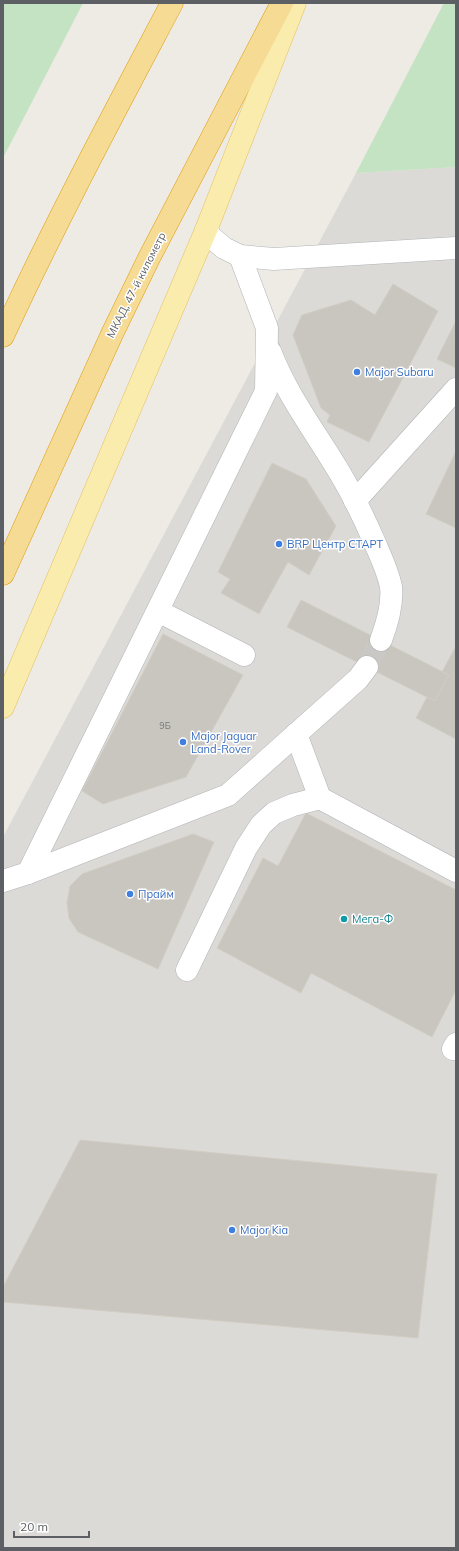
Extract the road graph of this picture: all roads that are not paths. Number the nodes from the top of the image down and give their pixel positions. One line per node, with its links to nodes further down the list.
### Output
1 (172, 3): 7 (highway)
2 (282, 3): 11 (highway, МКАД, 47-й километр)
3 (295, 3): 4 (main road)
4 (206, 230): 6 (lane); 16 (main road)
5 (456, 248): 6 (lane)
6 (240, 256): 8 (lane)
7 (3, 336)
8 (267, 341): 10 (lane); 12 (lane)
9 (456, 389): 10 (lane)
10 (355, 501): 13 (lane)
11 (3, 574)
12 (158, 611): 14 (lane); 20 (lane)
13 (381, 640)
14 (244, 656)
15 (367, 667): 17 (lane)
16 (3, 707)
17 (296, 734): 18 (lane); 20 (lane)
18 (320, 798): 19 (lane); 22 (lane)
19 (456, 871)
20 (28, 873): 21 (lane)
21 (3, 881)
22 (187, 970)

